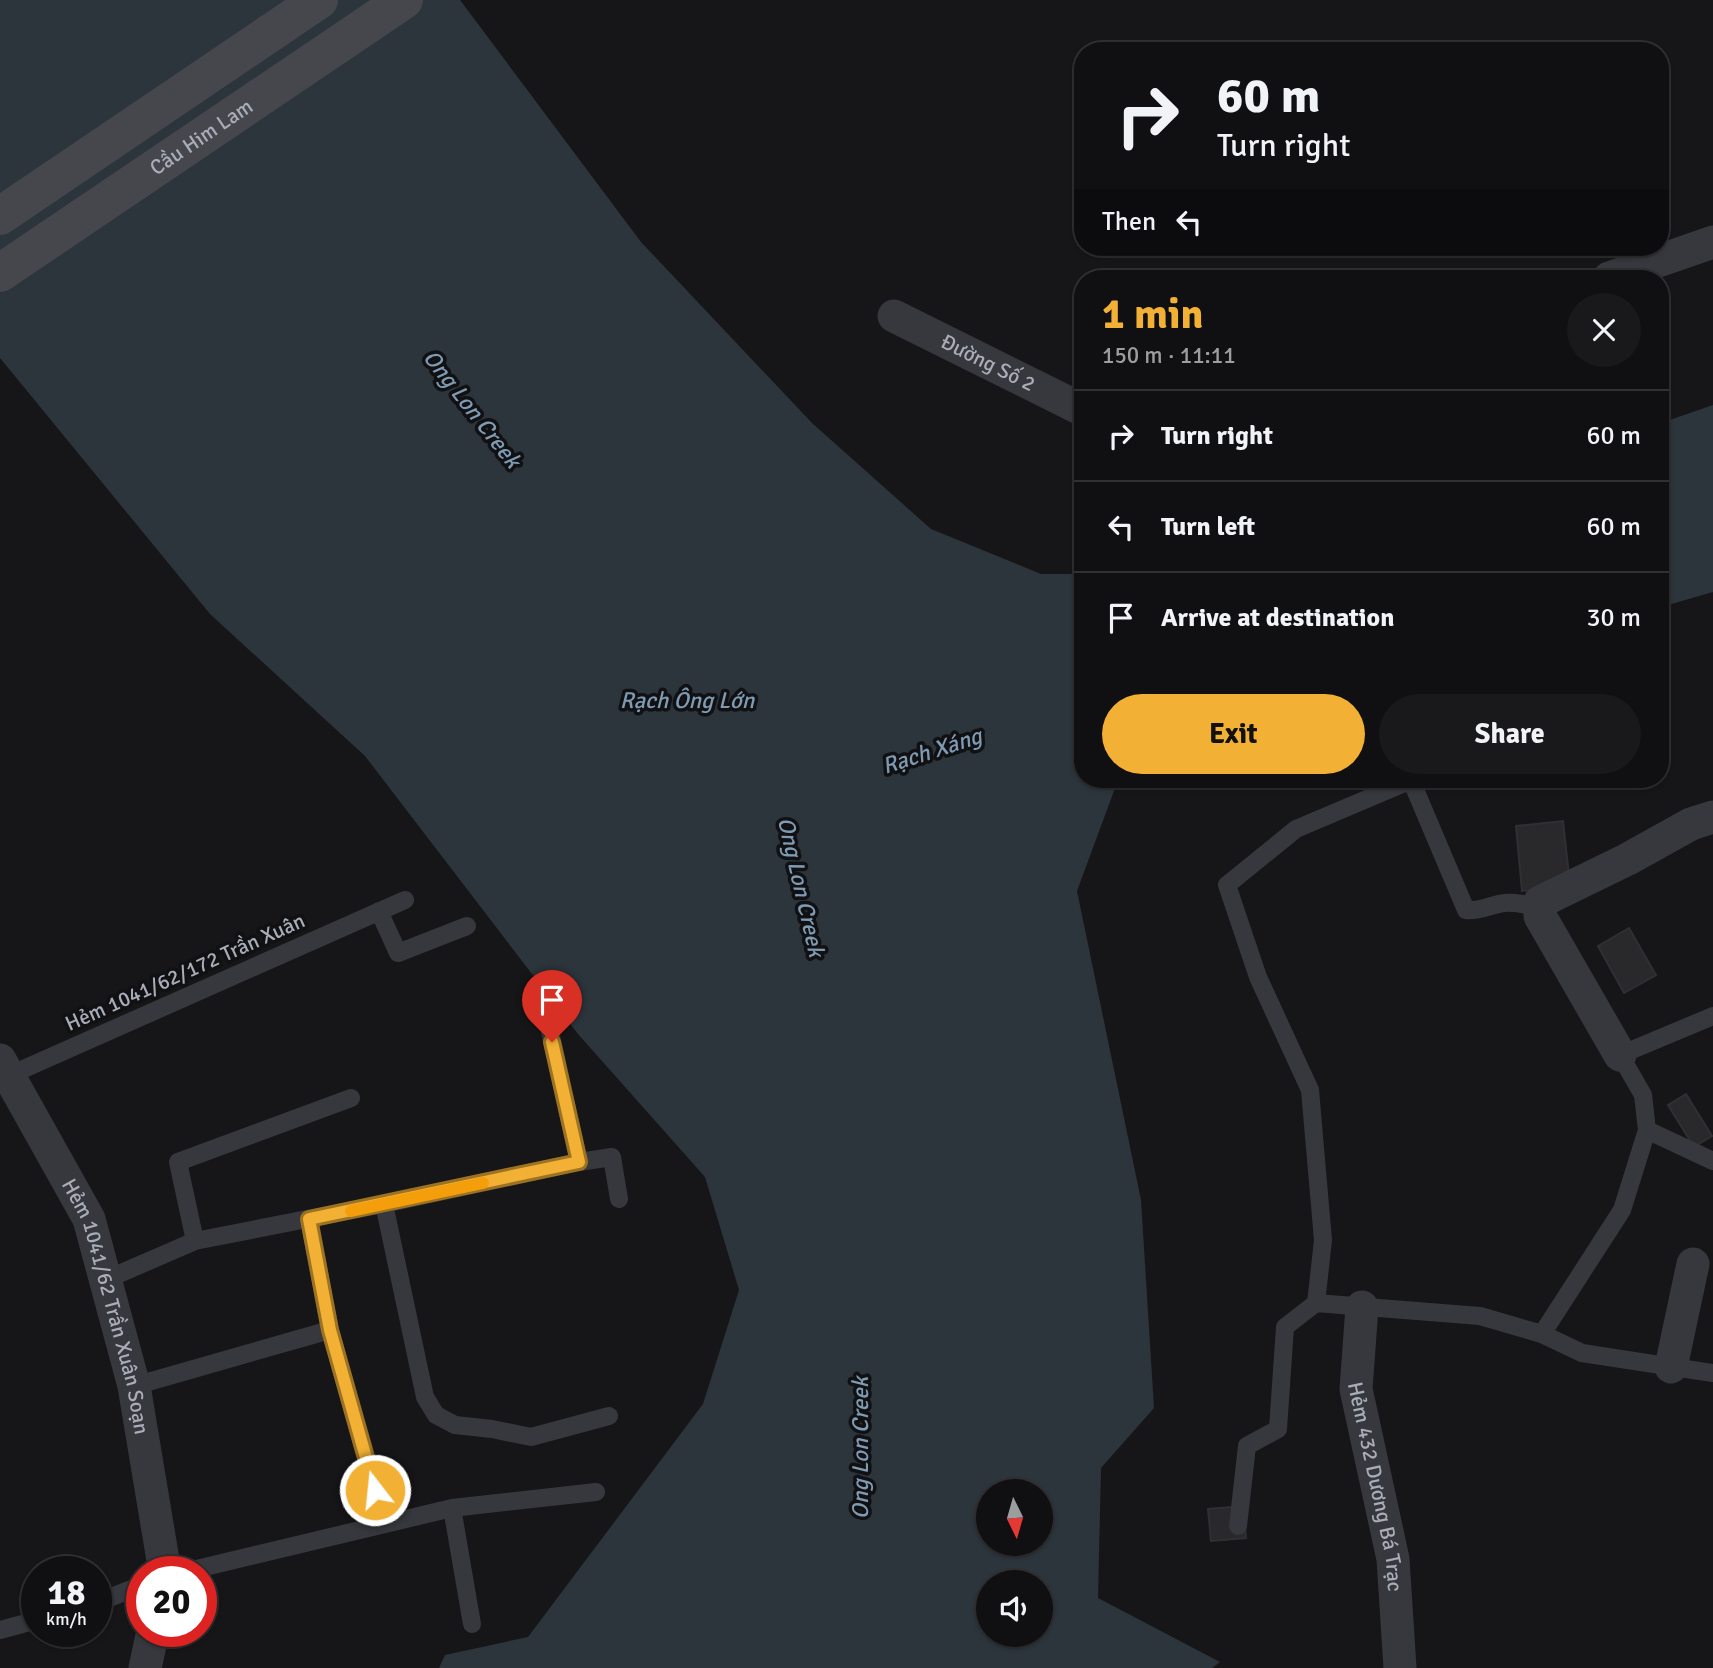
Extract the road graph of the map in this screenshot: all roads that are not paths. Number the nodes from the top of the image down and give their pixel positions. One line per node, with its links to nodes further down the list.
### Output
1 (319, 0): 3 (main road)
2 (404, 0): 6 (main road, Cầu Him Lam)
3 (0, 216)
4 (1713, 242): 5 (street)
5 (1632, 270)
6 (0, 273)
7 (894, 316): 8 (street, Đường Số 2)
8 (1074, 406)
9 (1392, 788): 30 (lane)
10 (1417, 788): 13 (lane)
11 (1713, 817): 13 (street)
12 (405, 900): 14 (lane, Hẻm 1041/62/172 Trần Xuân)
13 (1539, 908): 18 (street)
14 (379, 911): 15 (lane); 19 (lane, Hẻm 1041/62/172 Trần Xuân)
15 (467, 926)
16 (1713, 1016): 18 (lane)
17 (547, 1018): 23 (lane)
18 (1620, 1055): 21 (lane)
19 (5, 1068): 29 (street, Hẻm 1041/62 Trần Xuân Soạn)
20 (351, 1098): 27 (lane)
21 (1647, 1130): 22 (lane); 33 (lane)
22 (1713, 1161)
23 (579, 1162): 24 (lane); 25 (lane)
24 (619, 1199)
25 (384, 1204): 26 (lane); 37 (lane)
26 (309, 1219): 27 (lane); 32 (lane)
27 (195, 1241): 29 (lane)
28 (1693, 1264): 34 (street)
29 (105, 1280): 36 (street, Hẻm 1041/62 Trần Xuân Soạn)
30 (1316, 1303): 31 (lane); 41 (lane)
31 (1362, 1307): 33 (lane); 49 (street, Hẻm 432 Dương Bá Trạc)
32 (330, 1330): 36 (lane); 40 (lane)
33 (1542, 1334): 34 (lane)
34 (1671, 1367): 35 (lane)
35 (1713, 1373)
36 (134, 1386): 42 (street, Hẻm 1041/62 Trần Xuân Soạn)
37 (609, 1416)
38 (596, 1492): 39 (lane)
39 (452, 1508): 40 (lane); 45 (lane)
40 (385, 1523): 43 (lane)
41 (1238, 1526)
42 (162, 1556)
43 (217, 1564)
44 (21, 1624): 46 (lane)
45 (472, 1624)
46 (0, 1630)
47 (150, 1647): 48 (street)
48 (145, 1668)
49 (1401, 1668)

